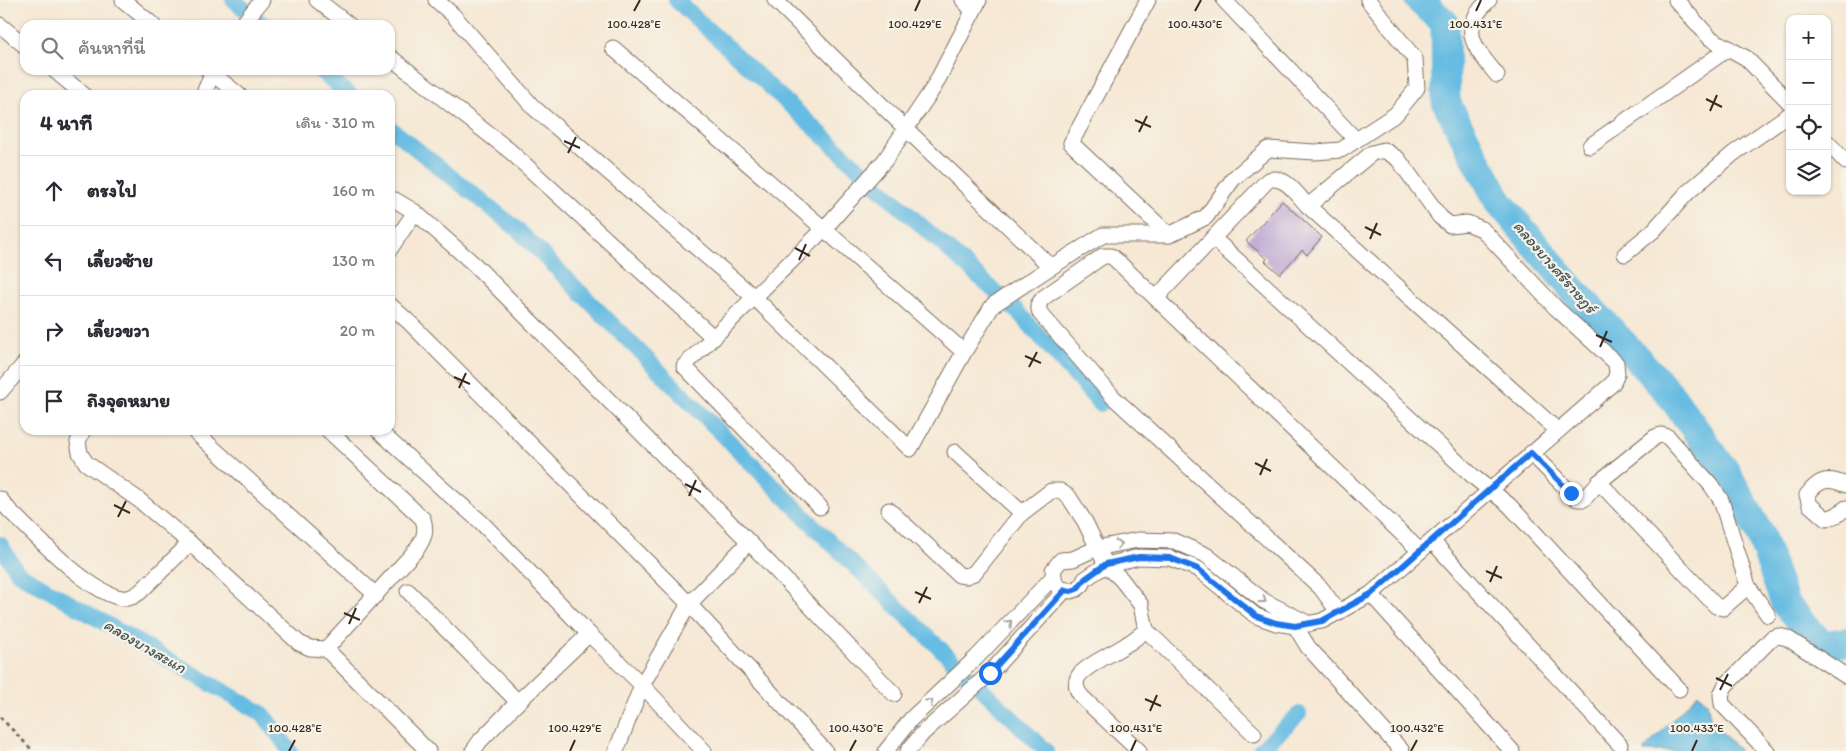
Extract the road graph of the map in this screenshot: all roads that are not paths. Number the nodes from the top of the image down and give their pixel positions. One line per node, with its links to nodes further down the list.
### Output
1 (123, 0): 12 (street)
2 (317, 0): 14 (street)
3 (436, 0): 43 (street)
4 (775, 0): 29 (street)
5 (1148, 0): 38 (street)
6 (1224, 0): 30 (street)
7 (1368, 0): 30 (street)
8 (1489, 0): 23 (street)
9 (1676, 0): 18 (street)
10 (261, 1): 13 (street)
11 (971, 4): 29 (street)
12 (147, 20)
13 (246, 20)
14 (343, 20)
15 (0, 25): 16 (street)
16 (20, 42)
17 (613, 48): 37 (street)
18 (1729, 48): 27 (street); 31 (street)
19 (395, 61): 46 (street)
20 (60, 75): 24 (street)
21 (210, 75): 25 (street)
22 (216, 75): 26 (street)
23 (1497, 76)
24 (78, 90)
25 (205, 90)
26 (233, 90)
27 (1786, 99)
28 (1786, 117): 41 (street)
29 (905, 128): 37 (street); 42 (street)
30 (1356, 140): 38 (street)
31 (1590, 146)
32 (1831, 146): 33 (street)
33 (1846, 162)
34 (395, 200): 36 (street)
35 (1308, 206): 39 (street); 50 (street); 50 (street)
36 (414, 212): 40 (street); 66 (street)
37 (824, 229): 43 (street); 47 (street)
38 (1169, 235): 42 (street)
39 (1213, 238): 44 (street); 59 (street)
40 (395, 241)
41 (1625, 254)
42 (1050, 267): 47 (street)
43 (755, 298): 46 (street); 47 (street)
44 (1156, 298): 69 (street); 80 (street)
45 (395, 310): 79 (street)
46 (714, 338): 61 (street)
47 (964, 352)
48 (20, 369): 49 (street)
49 (0, 392)
50 (1557, 430): 56 (street)
51 (81, 435): 67 (street)
52 (199, 435): 78 (street)
53 (333, 435): 78 (street)
54 (383, 435): 84 (street)
55 (956, 452): 64 (street)
56 (1531, 453): 57 (street); 59 (street)
57 (1599, 482): 74 (street); 74 (street)
58 (1846, 485): 62 (street)
59 (1490, 490): 65 (street); 88 (street)
60 (0, 499): 67 (street)
61 (820, 508)
62 (1846, 508)
63 (889, 510): 64 (street)
64 (1022, 513): 68 (street)
65 (1432, 540): 69 (street); 94 (street)
66 (749, 542): 79 (street); 89 (street)
67 (190, 543): 85 (street)
68 (1097, 548): 70 (street); 71 (street); 82 (street, one-way to 82)
69 (1420, 551): 77 (street)
70 (1073, 559): 72 (street); 73 (street)
71 (1106, 564): 73 (street); 82 (street); 83 (street)
72 (1053, 577): 75 (street); 91 (street, one-way to 72)
73 (1085, 579): 75 (street)
74 (1748, 586): 81 (street)
75 (1065, 590): 92 (street)
76 (408, 591): 90 (street)
77 (1371, 594): 80 (street); 104 (street)
78 (376, 595): 85 (street)
79 (688, 604): 87 (street); 99 (street)
80 (1339, 613): 82 (street)
81 (1768, 615)
82 (1297, 621): 103 (street)
83 (1146, 630): 93 (street); 102 (street)
84 (590, 634): 87 (street); 90 (street)
85 (326, 649): 95 (street)
86 (1846, 676): 105 (street)
87 (642, 685): 97 (street); 98 (street)
88 (1679, 689)
89 (894, 694)
90 (518, 702): 96 (street)
91 (911, 719): 92 (street); 100 (street)
92 (923, 733): 101 (street)
93 (1254, 734)
94 (1620, 745)
95 (428, 751)
96 (473, 751)
97 (616, 751)
98 (704, 751)
99 (825, 751)
100 (886, 751)
101 (908, 751)
102 (1139, 751)
103 (1402, 751)
104 (1512, 751)
105 (1767, 751)

